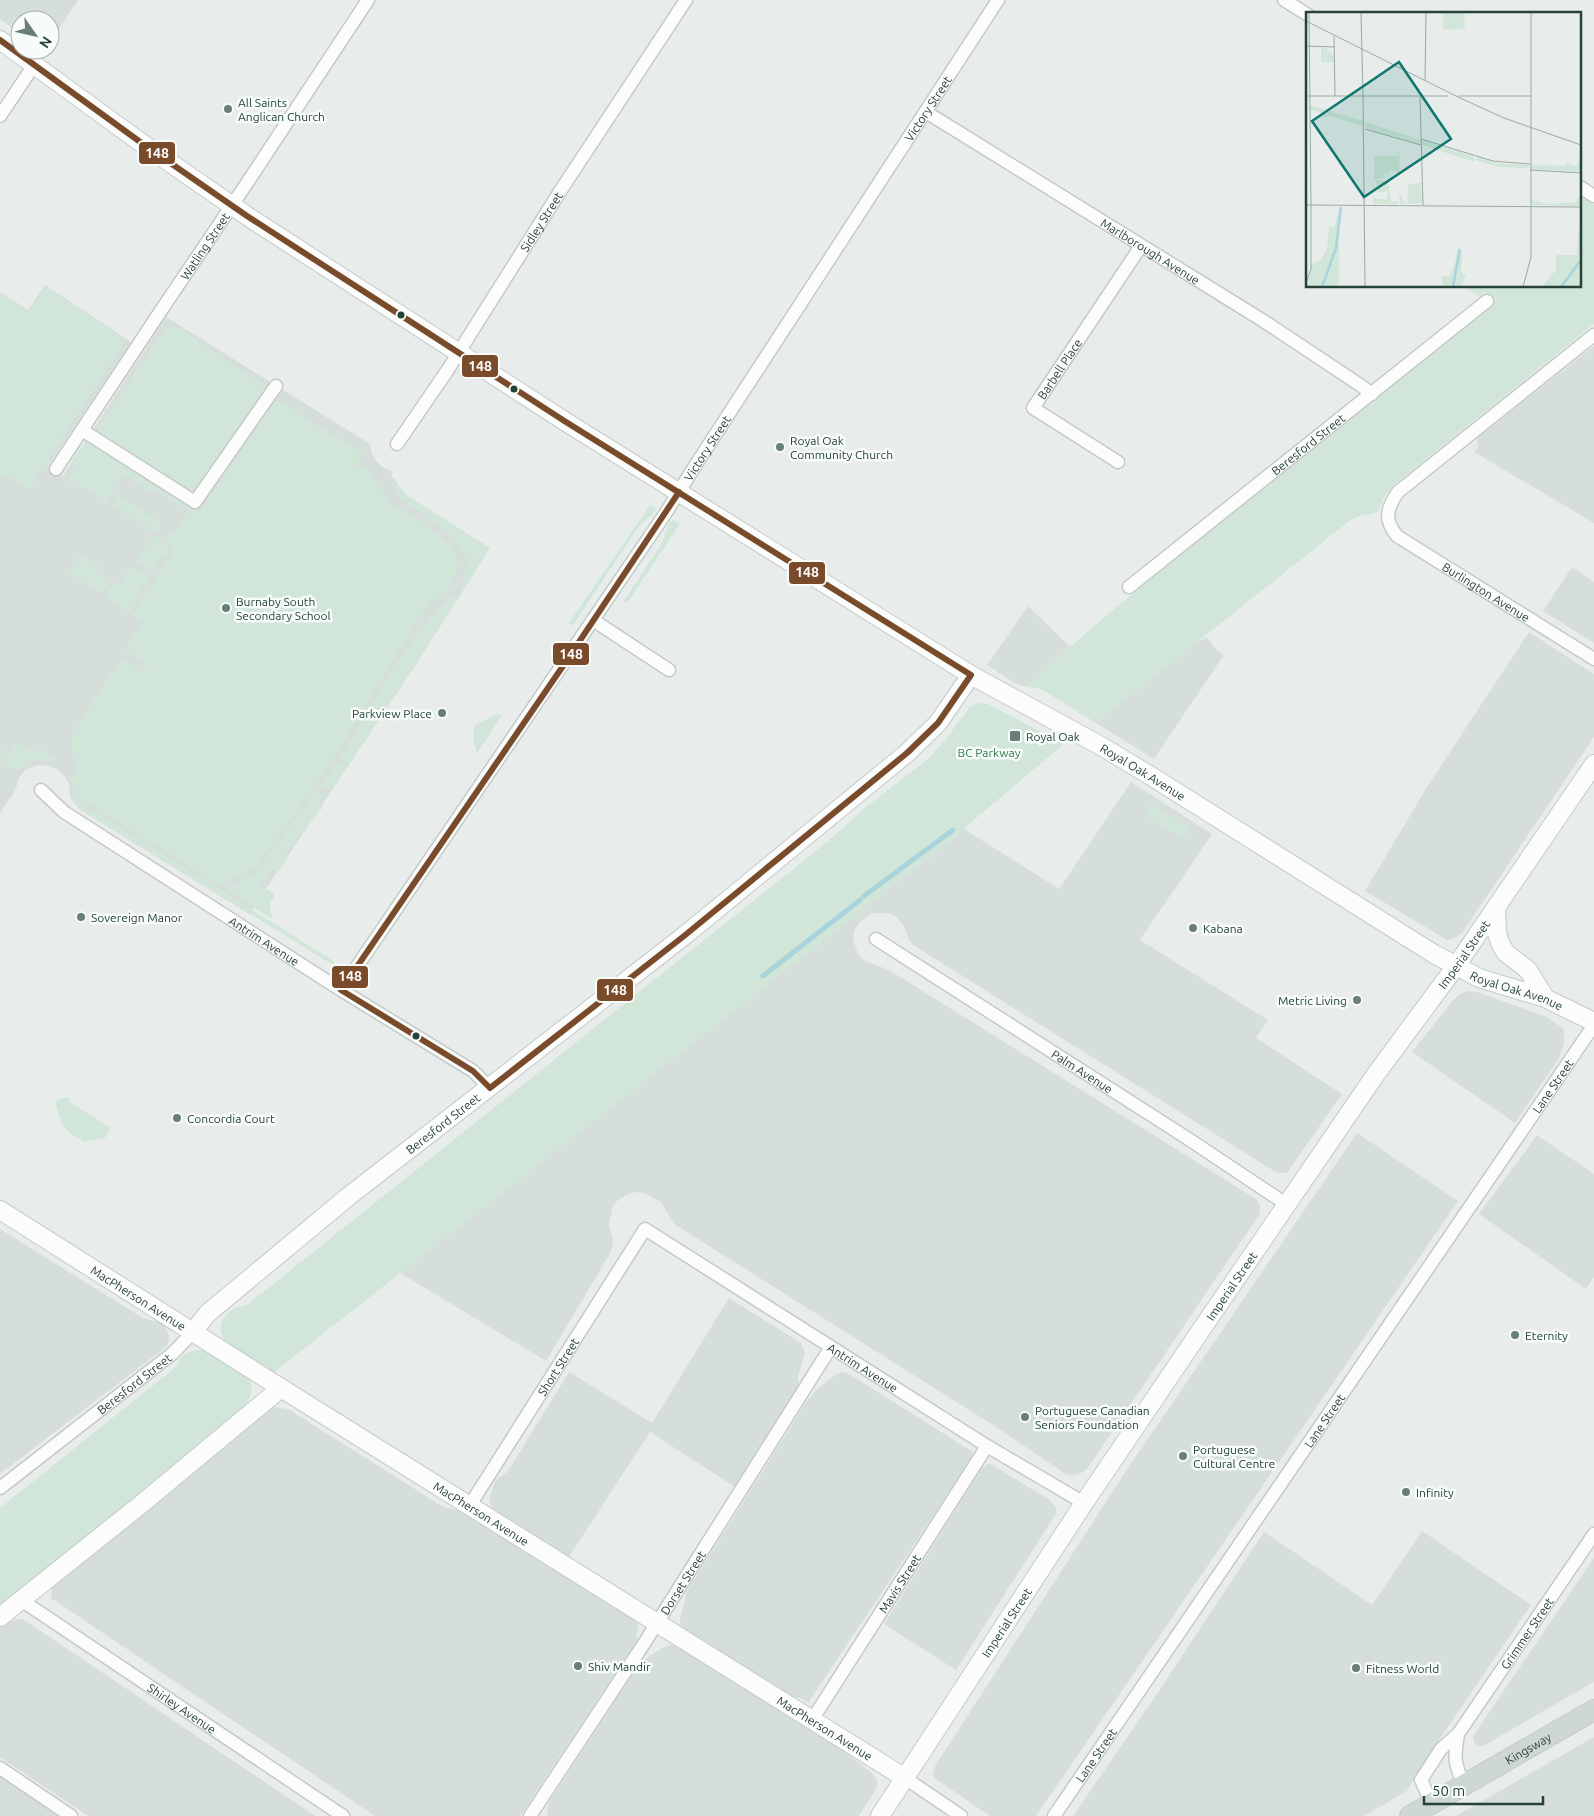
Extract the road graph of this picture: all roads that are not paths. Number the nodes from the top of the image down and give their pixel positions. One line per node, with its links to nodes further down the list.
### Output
1 (368, 0): 12 (street, Watling Street)
2 (686, 0): 16 (street, Sidley Street)
3 (998, 0): 8 (street, Victory Street)
4 (1284, 0): 5 (street)
5 (1306, 14)
6 (0, 40): 7 (street, Royal Oak Avenue)
7 (34, 65): 9 (street); 12 (street, Royal Oak Avenue)
8 (926, 112): 13 (street, Marlborough Avenue); 23 (street, Victory Street)
9 (0, 116)
10 (1582, 188): 11 (street)
11 (1594, 196)
12 (232, 206): 16 (street, Royal Oak Avenue); 19 (street, Watling Street)
13 (1142, 246): 18 (street, Marlborough Avenue); 21 (street, Barbell Place)
14 (1487, 301): 18 (street, Beresford Street)
15 (1594, 336): 26 (street, Burlington Avenue)
16 (458, 352): 20 (street, Sidley Street); 23 (street, Royal Oak Avenue)
17 (276, 386): 19 (street)
18 (1372, 394): 24 (street, Beresford Street)
19 (82, 430): 22 (street, Watling Street)
20 (397, 444)
21 (1118, 462)
22 (56, 468)
23 (679, 492): 25 (street, Victory Street); 28 (street, Royal Oak Avenue)
24 (1129, 587)
25 (594, 620): 27 (street); 34 (street, Victory Street)
26 (1594, 659)
27 (669, 670)
28 (972, 675): 33 (street, Royal Oak Avenue); 37 (street, Beresford Street)
29 (1594, 764): 31 (street, Imperial Street)
30 (41, 790): 34 (street, Antrim Avenue)
31 (1496, 908): 33 (street, Imperial Street); 35 (street)
32 (876, 939): 38 (street, Palm Avenue)
33 (1456, 966): 35 (street, Royal Oak Avenue); 38 (street, Imperial Street)
34 (341, 990): 37 (street, Antrim Avenue)
35 (1545, 998): 36 (street, Royal Oak Avenue)
36 (1594, 1024): 64 (street, Lane Street)
37 (490, 1088): 41 (street, Beresford Street)
38 (1286, 1204): 46 (street, Imperial Street)
39 (0, 1210): 41 (street, MacPherson Avenue)
40 (645, 1229): 42 (street, Antrim Avenue); 47 (street, Short Street)
41 (193, 1332): 43 (street, MacPherson Avenue); 45 (street, Beresford Street)
42 (831, 1347): 44 (street, Antrim Avenue); 51 (street, Dorset Street)
43 (280, 1388): 47 (street, MacPherson Avenue); 49 (street)
44 (987, 1446): 46 (street, Antrim Avenue); 53 (street, Mavis Street)
45 (0, 1488)
46 (1084, 1503): 56 (street, Imperial Street)
47 (470, 1505): 51 (street, MacPherson Avenue)
48 (1594, 1534): 54 (street, Grimmer Street)
49 (21, 1600): 50 (street); 60 (street, Shirley Avenue)
50 (0, 1618)
51 (658, 1623): 53 (street, MacPherson Avenue); 61 (street, Dorset Street)
52 (1594, 1710): 57 (main road, Kingsway)
53 (812, 1720): 56 (street, MacPherson Avenue)
54 (1458, 1734): 57 (street, Grimmer Street); 58 (street, Grimmer Street)
55 (0, 1768): 59 (street)
56 (905, 1778): 62 (street, Imperial Street); 63 (street, MacPherson Avenue)
57 (1464, 1785): 58 (main road, Kingsway)
58 (1432, 1804): 65 (main road, Kingsway)
59 (71, 1816)
60 (343, 1816)
61 (530, 1816)
62 (880, 1816)
63 (961, 1816)
64 (1054, 1816)
65 (1410, 1816)

